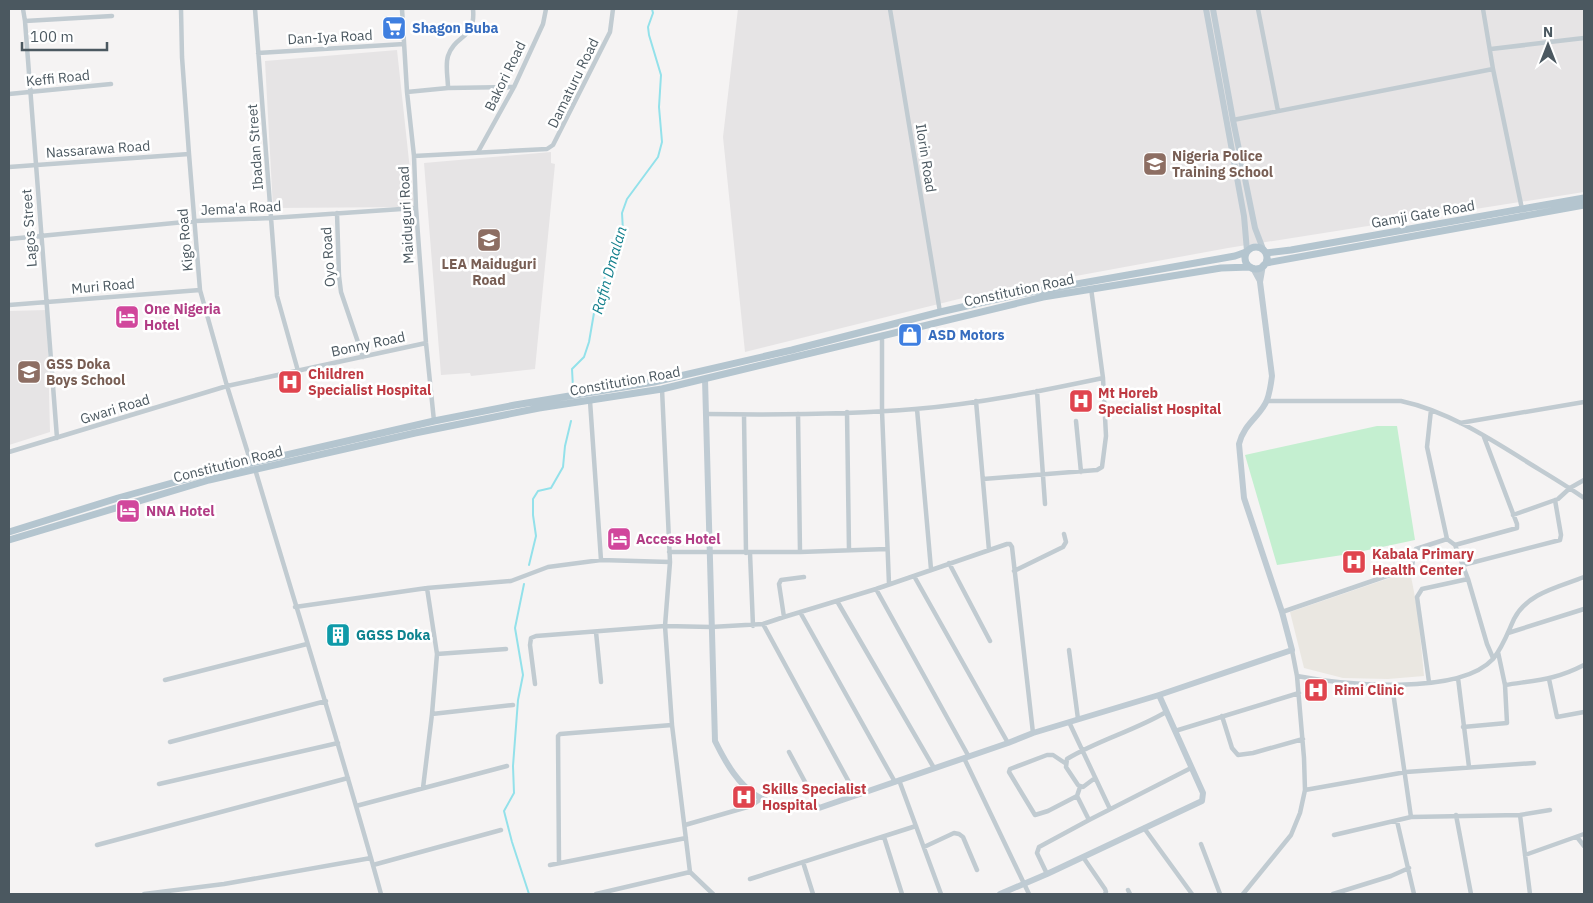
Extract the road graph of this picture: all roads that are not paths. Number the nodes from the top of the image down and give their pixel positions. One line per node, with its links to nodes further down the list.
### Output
1 (23, 9): 15 (street, Lagos Street)
2 (27, 9): 15 (street, Lagos Street)
3 (181, 9): 30 (street, Kigo Road)
4 (255, 9): 19 (street, Ibadan Street)
5 (402, 9): 17 (street, Maiduguri Road)
6 (473, 9): 23 (street)
7 (546, 9): 22 (street, Bakori Road)
8 (613, 9): 29 (street, Damaturu Road)
9 (890, 9): 51 (street, Ilorin Road)
10 (1206, 9): 42 (street)
11 (1213, 9): 28 (street)
12 (1258, 9): 27 (street)
13 (1483, 9): 18 (street)
14 (112, 16): 15 (street)
15 (25, 18): 25 (street, Lagos Street)
16 (1584, 38): 18 (street)
17 (404, 44): 19 (street, Dan-Iya Road); 24 (street, Maiduguri Road)
18 (1491, 49): 20 (street)
19 (258, 53): 38 (street, Ibadan Street)
20 (1493, 69): 27 (street); 36 (street)
21 (110, 84): 25 (street, Keffi Road)
22 (514, 87): 23 (street); 29 (street, Bakori Road)
23 (448, 88): 24 (street)
24 (407, 92): 31 (street, Maiduguri Road)
25 (31, 93): 26 (street, Keffi Road); 32 (street, Lagos Street)
26 (9, 94)
27 (1278, 111): 28 (street)
28 (1233, 120): 43 (street)
29 (478, 152): 31 (street, Damaturu Road)
30 (189, 154): 32 (street, Nassarawa Road); 39 (street, Kigo Road)
31 (414, 156): 35 (street, Maiduguri Road)
32 (37, 164): 33 (street, Nassarawa Road); 40 (street, Lagos Street)
33 (9, 167)
34 (1581, 202): 36 (main road, Gamji Gate Road); 44 (main road)
35 (416, 208): 37 (street, Jema'a Road); 53 (street, Maiduguri Road)
36 (1522, 209): 43 (main road, Gamji Gate Road)
37 (336, 213): 38 (street, Jema'a Road); 55 (street, Oyo Road)
38 (271, 218): 39 (street, Jema'a Road); 56 (street, Ibadan Street)
39 (195, 221): 40 (street, Jema'a Road); 48 (street, Kigo Road)
40 (41, 236): 41 (street, Jema'a Road); 49 (street, Lagos Street)
41 (9, 239)
42 (1247, 251): 43 (main road); 45 (main road); 51 (main road, Constitution Road)
43 (1264, 251): 44 (main road)
44 (1264, 264): 45 (main road); 46 (street)
45 (1252, 267): 46 (street); 47 (main road, Constitution Road)
46 (1260, 282): 66 (street)
47 (1091, 288): 52 (main road, Constitution Road); 57 (street)
48 (200, 290): 49 (street, Muri Road); 59 (street, Kigo Road)
49 (46, 303): 50 (street, Muri Road); 79 (street, Lagos Street)
50 (9, 305)
51 (940, 312): 54 (main road, Constitution Road)
52 (882, 335): 54 (main road, Constitution Road); 70 (street)
53 (426, 343): 55 (street, Bonny Road); 75 (street, Maiduguri Road)
54 (793, 353): 58 (main road, Constitution Road); 62 (main road, Constitution Road)
55 (363, 357): 56 (street, Bonny Road)
56 (298, 371): 59 (street, Bonny Road)
57 (1103, 378): 61 (street); 82 (street)
58 (705, 379): 60 (main road, Constitution Road); 72 (street)
59 (227, 386): 79 (street, Gwari Road); 81 (street, Kigo Road)
60 (662, 389): 64 (main road, Constitution Road); 99 (street)
61 (1037, 391): 65 (street); 83 (street)
62 (577, 399): 63 (main road, Constitution Road); 64 (main road, Constitution Road)
63 (563, 401): 75 (main road, Constitution Road); 81 (main road, Constitution Road)
64 (590, 401): 103 (street)
65 (976, 401): 68 (street); 84 (street)
66 (1267, 401): 69 (street); 120 (street)
67 (1584, 402): 77 (street)
68 (917, 409): 70 (street); 107 (street)
69 (1431, 410): 77 (street); 93 (street)
70 (882, 411): 71 (street); 96 (street)
71 (847, 412): 73 (street); 97 (street)
72 (706, 414): 74 (street); 100 (street)
73 (798, 414): 74 (street); 101 (street)
74 (744, 415): 102 (street)
75 (434, 421): 81 (main road, Constitution Road)
76 (1076, 421): 82 (street)
77 (1459, 423): 78 (street)
78 (1484, 436): 86 (street); 90 (street)
79 (57, 438): 80 (street, Gwari Road)
80 (9, 452)
81 (253, 466): 91 (main road, Constitution Road); 94 (main road, Constitution Road); 117 (street, Kigo Road)
82 (1081, 472): 83 (street)
83 (1043, 475): 84 (street); 89 (street)
84 (983, 480): 98 (street)
85 (1584, 480): 86 (street)
86 (1570, 488): 87 (street); 88 (street)
87 (1584, 498)
88 (1555, 500): 90 (street); 106 (street)
89 (1045, 504)
90 (1513, 515): 95 (street)
91 (9, 532)
92 (1064, 534): 108 (street)
93 (1447, 539): 95 (street); 120 (street)
94 (9, 540)
95 (1455, 545): 106 (street)
96 (887, 549): 97 (street); 113 (street)
97 (849, 550): 101 (street)
98 (989, 550): 105 (street); 108 (street)
99 (669, 552): 100 (street); 104 (street)
100 (709, 552): 102 (street); 125 (street)
101 (800, 552): 102 (street)
102 (748, 553): 124 (street)
103 (601, 560): 104 (street); 114 (street)
104 (670, 562): 123 (street)
105 (949, 563): 107 (street); 128 (street)
106 (1462, 565): 112 (street)
107 (932, 569): 109 (street)
108 (1014, 571): 159 (street)
109 (914, 576): 113 (street); 163 (street)
110 (804, 577): 121 (street)
111 (1584, 577): 127 (street)
112 (1468, 579): 135 (street); 142 (street)
113 (889, 584): 115 (street)
114 (427, 588): 117 (street); 134 (street)
115 (876, 589): 116 (street); 166 (street)
116 (836, 602): 119 (street); 171 (street)
117 (295, 606): 129 (street, Kigo Road)
118 (1584, 609): 127 (street)
119 (800, 612): 121 (street); 176 (street)
120 (1282, 612): 132 (street)
121 (784, 617): 122 (street)
122 (764, 624): 124 (street); 181 (street)
123 (665, 626): 125 (street); 126 (street); 156 (street)
124 (753, 626): 125 (street)
125 (711, 627): 183 (street)
126 (596, 632): 141 (street); 143 (street)
127 (1508, 633): 133 (street)
128 (990, 641)
129 (308, 644): 140 (street); 148 (street, Kigo Road)
130 (506, 649): 134 (street)
131 (1069, 650): 154 (street)
132 (1292, 650): 137 (street); 147 (street)
133 (1498, 652): 135 (street); 145 (street)
134 (437, 654): 152 (street)
135 (1494, 658): 138 (street)
136 (1584, 665): 139 (street)
137 (1297, 676): 144 (street); 146 (street)
138 (1458, 678): 142 (street); 157 (street)
139 (1549, 679): 145 (street); 151 (street)
140 (165, 680)
141 (601, 682)
142 (1429, 682): 144 (street)
143 (535, 684)
144 (1392, 685): 173 (street)
145 (1505, 685): 157 (street)
146 (1299, 693): 153 (street); 160 (street)
147 (1159, 695): 150 (street); 154 (street)
148 (326, 701): 161 (street); 162 (street, Kigo Road)
149 (513, 705): 152 (street)
150 (1166, 712): 158 (street); 164 (street)
151 (1584, 712)
152 (432, 714): 179 (street)
153 (1222, 716): 158 (street); 160 (street)
154 (1078, 719): 155 (street)
155 (1069, 722): 159 (street); 164 (street)
156 (672, 725): 193 (street); 210 (street)
157 (1463, 727): 170 (street)
158 (1175, 731): 172 (street)
159 (1033, 733): 163 (street)
160 (1303, 739): 180 (street)
161 (170, 742)
162 (338, 743): 174 (street, Kigo Road); 177 (street)
163 (1008, 744): 166 (street)
164 (1082, 750): 167 (street); 175 (street)
165 (789, 752): 185 (street)
166 (966, 758): 171 (street); 218 (street)
167 (1066, 763): 178 (street); 182 (street)
168 (1534, 763): 170 (street)
169 (506, 766): 179 (street)
170 (1469, 767): 173 (street)
171 (934, 768): 176 (street)
172 (1191, 768): 186 (street); 195 (street)
173 (1406, 772): 180 (street); 190 (street)
174 (348, 778): 184 (street, Kigo Road); 203 (street)
175 (1095, 778): 178 (street); 186 (street)
176 (897, 781): 181 (street); 194 (street)
177 (159, 784)
178 (1080, 787): 182 (street)
179 (423, 788): 184 (street)
180 (1305, 790): 231 (street)
181 (856, 795): 185 (street)
182 (1077, 796): 191 (street)
183 (761, 800): 185 (street); 193 (street)
184 (356, 806): 208 (street, Kigo Road)
185 (819, 808)
186 (1110, 810): 191 (street)
187 (1550, 810): 189 (street)
188 (1456, 815): 189 (street); 190 (street); 234 (street)
189 (1520, 815): 206 (street)
190 (1411, 817): 192 (street)
191 (1089, 820): 216 (street)
192 (1397, 821): 198 (street); 213 (street)
193 (685, 825): 201 (street)
194 (916, 826): 199 (street); 205 (street)
195 (1144, 828): 207 (street); 229 (street)
196 (501, 830): 211 (street)
197 (1584, 834): 200 (street)
198 (1334, 835)
199 (884, 837): 209 (street); 224 (street)
200 (1577, 837): 204 (street); 206 (street)
201 (686, 838): 210 (street); 215 (street)
202 (1201, 844): 230 (street)
203 (97, 845)
204 (1584, 846)
205 (924, 847): 214 (street); 225 (street)
206 (1525, 855): 235 (street)
207 (1083, 857): 216 (street); 228 (street)
208 (371, 858): 211 (street, Kigo Road); 219 (street)
209 (803, 862): 217 (street); 223 (street)
210 (559, 863): 212 (street)
211 (373, 865): 220 (street, Kigo Road)
212 (550, 865)
213 (1409, 868): 232 (street); 233 (street)
214 (977, 870)
215 (690, 872): 221 (street); 222 (street)
216 (1047, 874): 218 (street)
217 (750, 879)
218 (1024, 884): 226 (street); 227 (street)
219 (144, 894)
220 (381, 894)
221 (596, 894)
222 (713, 894)
223 (812, 894)
224 (902, 894)
225 (941, 894)
226 (1000, 894)
227 (1029, 894)
228 (1105, 894)
229 (1192, 894)
230 (1220, 894)
231 (1243, 894)
232 (1332, 894)
233 (1414, 894)
234 (1471, 894)
235 (1530, 894)

